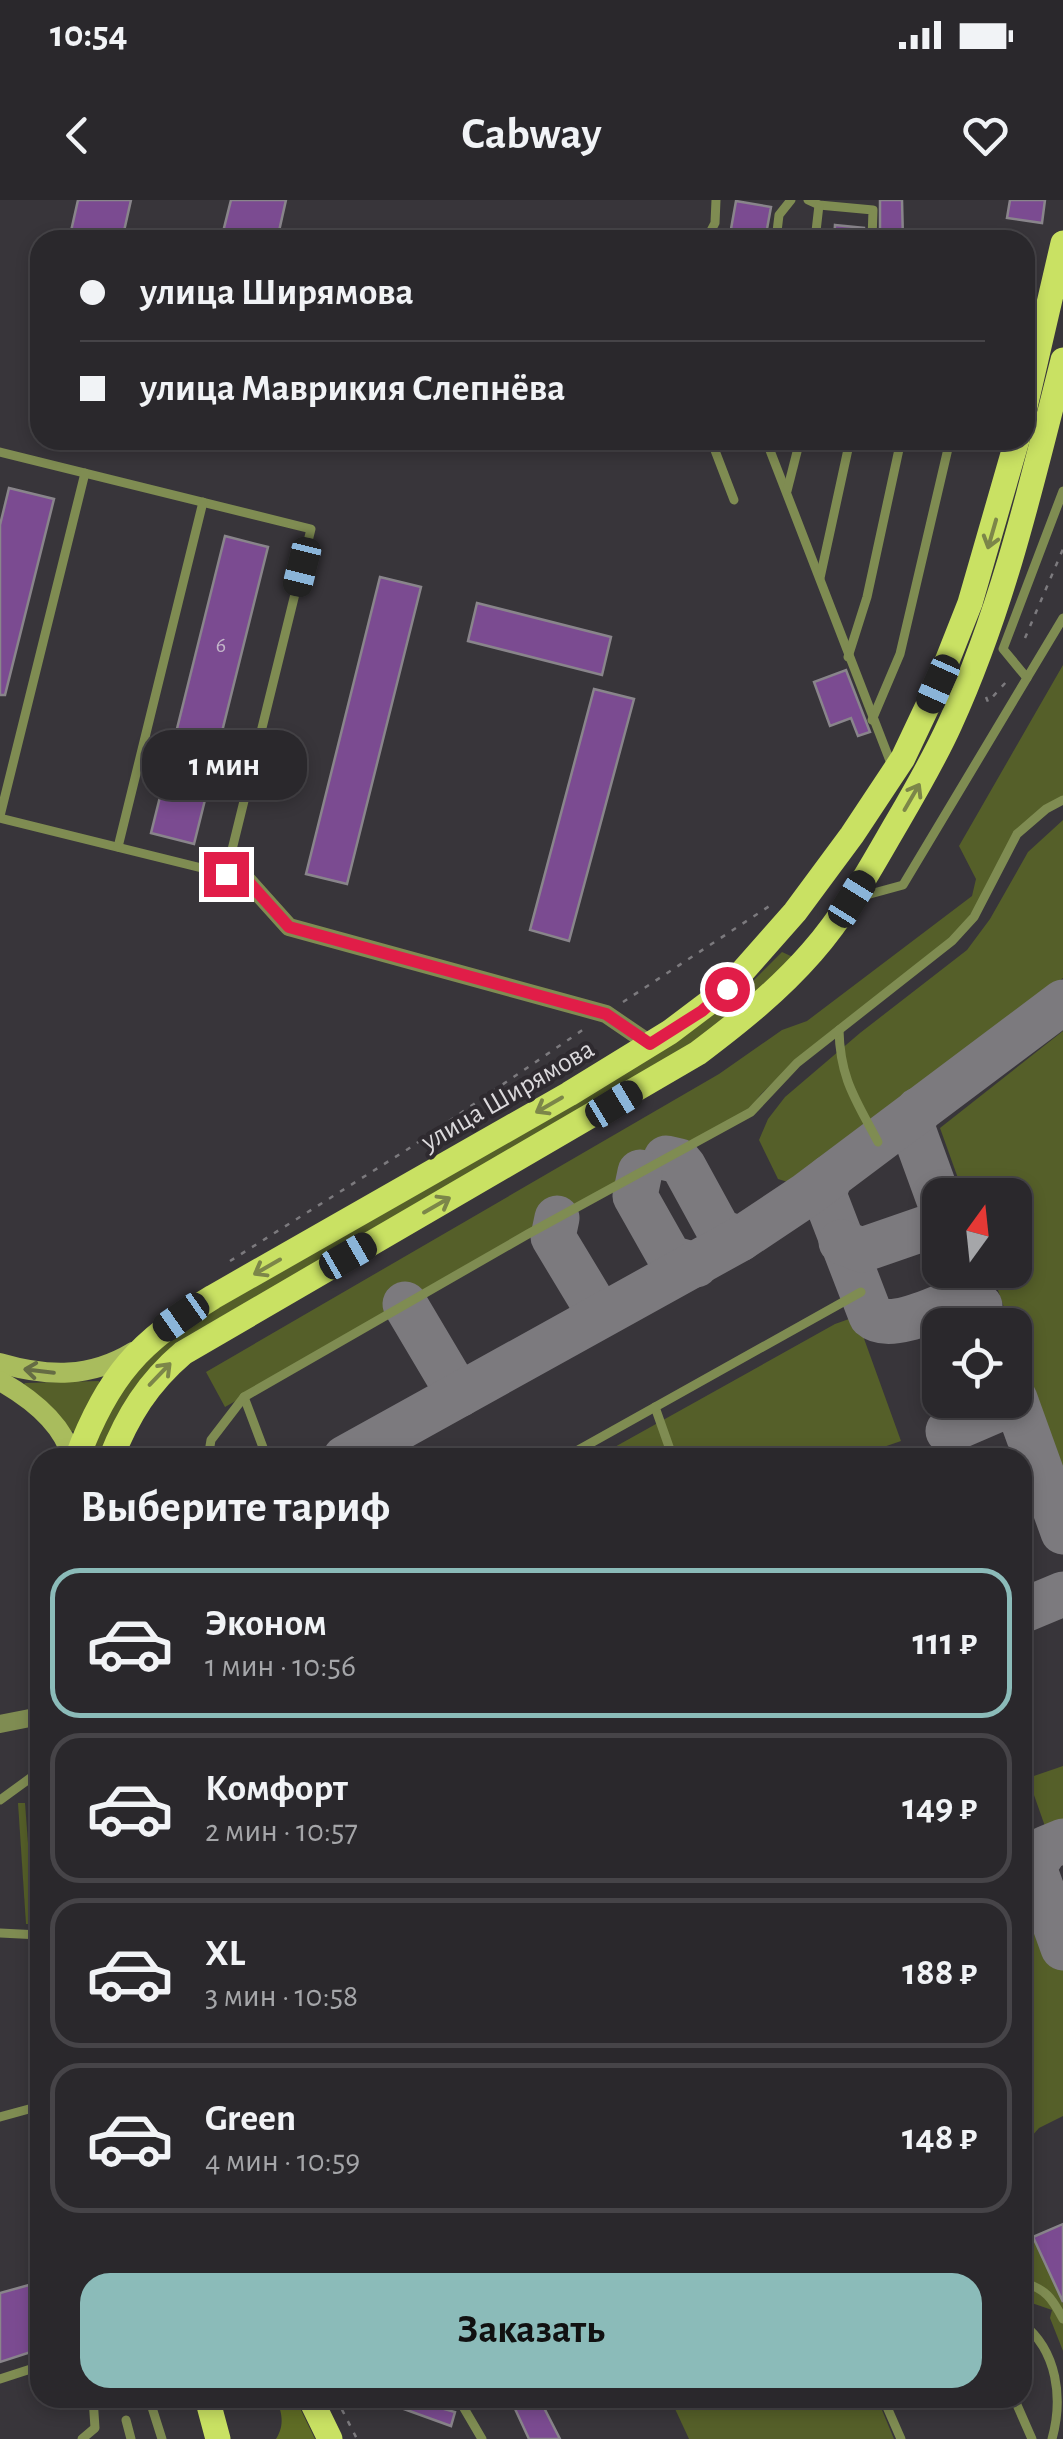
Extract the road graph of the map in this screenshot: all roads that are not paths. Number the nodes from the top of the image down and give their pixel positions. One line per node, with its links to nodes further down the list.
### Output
1 (716, 200): 4 (lane)
2 (791, 200): 5 (lane)
3 (813, 202): 6 (lane); 7 (lane)
4 (711, 230)
5 (777, 230)
6 (814, 230)
7 (872, 230)
8 (1063, 243): 9 (main road)
9 (1035, 334)
10 (1063, 360): 33 (main road, one-way to 10)
11 (714, 450): 22 (lane)
12 (770, 450): 21 (lane)
13 (797, 450): 21 (lane)
14 (848, 450): 24 (lane)
15 (899, 450): 26 (lane)
16 (948, 450): 28 (lane)
17 (1014, 450): 29 (main road, улица Ширямова, one-way to 29)
18 (0, 452): 19 (lane)
19 (85, 473): 23 (lane); 31 (lane)
20 (1063, 491): 27 (lane)
21 (786, 494): 24 (lane)
22 (734, 500)
23 (203, 502): 34 (lane); 35 (lane)
24 (819, 580): 26 (lane)
25 (1063, 618): 27 (lane)
26 (848, 656): 28 (lane)
27 (1027, 678): 36 (lane)
28 (872, 720): 29 (lane)
29 (895, 773): 32 (main road, улица Ширямова)
30 (1063, 800): 39 (lane)
31 (0, 817): 34 (lane)
32 (852, 835): 33 (main road); 37 (main road, улица Ширямова)
33 (886, 842): 36 (main road)
34 (118, 847): 35 (lane)
35 (226, 874): 40 (street)
36 (852, 899): 38 (main road)
37 (767, 945): 38 (main road); 40 (main road, улица Ширямова)
38 (800, 966): 50 (main road, one-way to 38)
39 (839, 1030): 41 (lane); 46 (lane)
40 (650, 1044): 43 (main road, улица Ширямова, one-way to 43)
41 (878, 1142)
42 (861, 1292): 47 (lane)
43 (143, 1346): 44 (street, one-way to 44); 49 (main road, улица Ширямова)
44 (0, 1363)
45 (0, 1381): 48 (street)
46 (244, 1398): 51 (lane); 52 (lane)
47 (654, 1407): 53 (lane); 54 (lane)
48 (69, 1448)
49 (79, 1448)
50 (115, 1448)
51 (210, 1448)
52 (263, 1448)
53 (582, 1448)
54 (669, 1448)
55 (30, 1718): 56 (street)
56 (0, 1724)
57 (30, 1778): 58 (lane)
58 (0, 1800)
59 (0, 1933): 60 (lane)
60 (30, 1934)
61 (30, 2109): 62 (lane)
62 (0, 2118)
63 (1032, 2285): 64 (lane)
64 (1063, 2319)
65 (1032, 2331): 85 (lane)
66 (30, 2369): 67 (lane)
67 (0, 2379)
68 (94, 2408): 76 (lane)
69 (152, 2408): 79 (lane)
70 (209, 2408): 80 (main road)
71 (315, 2408): 81 (main road)
72 (464, 2408): 82 (lane)
73 (887, 2408): 83 (lane)
74 (1018, 2408): 84 (lane)
75 (126, 2420): 78 (lane)
76 (96, 2433): 77 (lane)
77 (82, 2439)
78 (131, 2439)
79 (162, 2439)
80 (218, 2439)
81 (330, 2439)
82 (482, 2439)
83 (901, 2439)
84 (1032, 2439)
85 (1052, 2439)

